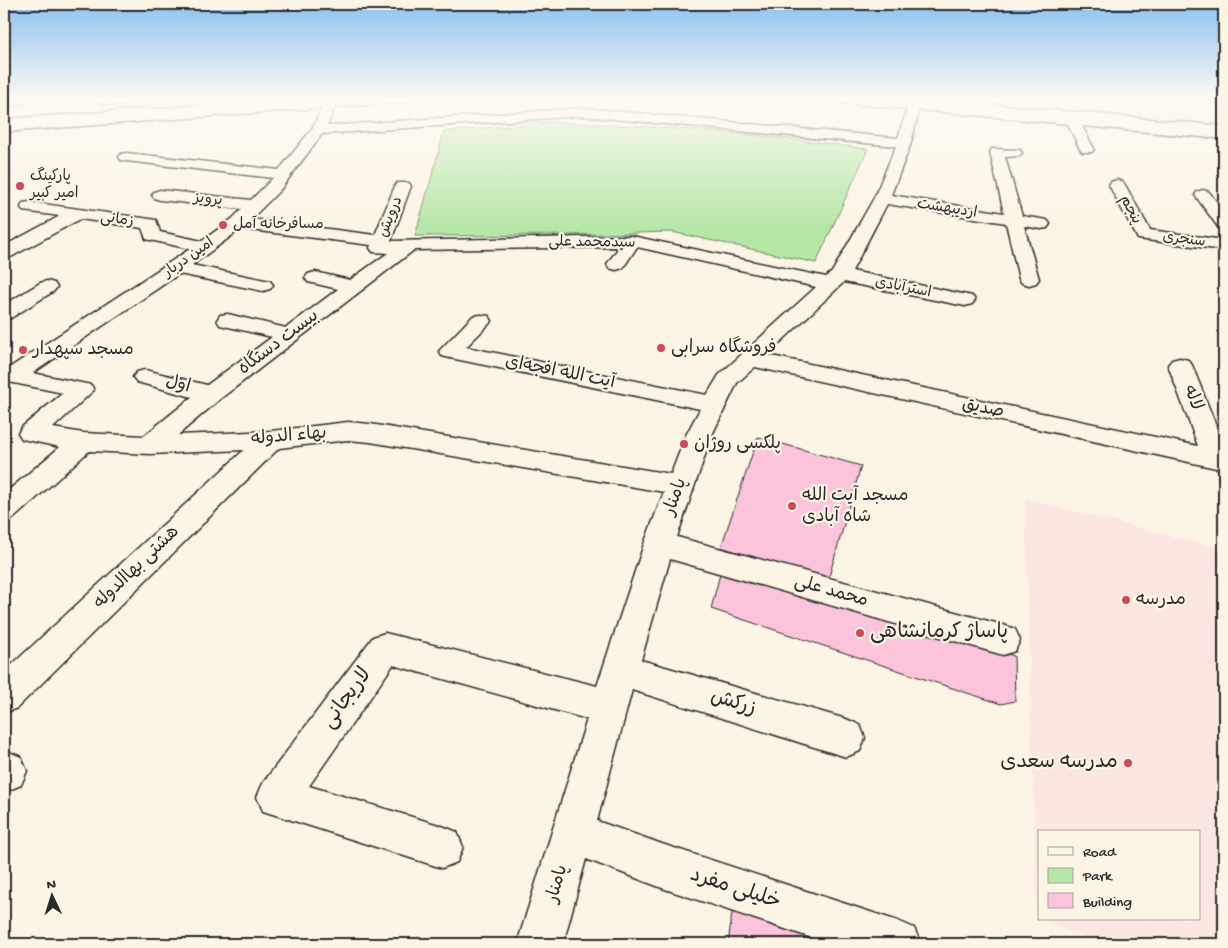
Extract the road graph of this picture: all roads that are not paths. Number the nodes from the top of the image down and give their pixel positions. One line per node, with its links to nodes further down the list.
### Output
1 (309, 142): 8 (street, امین دربار)
2 (896, 142): 4 (street)
3 (1084, 142): 5 (street)
4 (904, 143): 13 (street, پامنار)
5 (1087, 149)
6 (1015, 154): 17 (street)
7 (126, 157): 8 (street)
8 (284, 174): 15 (street, امین دربار)
9 (1117, 185): 21 (street, پنجم)
10 (403, 186): 23 (street, درویش)
11 (1203, 194): 19 (street)
12 (160, 195): 15 (street, پرویز)
13 (882, 198): 17 (street, اردیبهشت); 32 (street, پامنار)
14 (29, 206): 16 (street, زمانی)
15 (256, 206): 18 (street, امین دربار)
16 (78, 214): 26 (street, زمانی); 27 (street, زمانی)
17 (1013, 220): 20 (street, اردیبهشت); 31 (street)
18 (238, 223): 23 (street, سیدمحمد علی); 26 (street, امین دربار)
19 (1224, 223)
20 (1041, 224)
21 (1144, 235): 25 (street, سنجری)
22 (632, 241): 24 (street, سیدمحمد علی); 28 (street); 32 (street, سیدمحمد علی)
23 (380, 244): 24 (street, سیدمحمد علی)
24 (410, 245): 35 (street, بیست دستگاه)
25 (1224, 245)
26 (205, 247): 29 (street, امین دربار)
27 (4, 253)
28 (616, 264)
29 (176, 268): 33 (street); 43 (street, امین دربار)
30 (315, 278): 35 (street)
31 (1029, 279)
32 (836, 280): 36 (street, استرآبادی); 41 (street, پامنار)
33 (263, 285)
34 (47, 287): 37 (street)
35 (354, 287): 40 (street, بیست دستگاه)
36 (965, 300)
37 (4, 314)
38 (228, 320): 40 (street)
39 (481, 321): 46 (street, آیت الله افجه‌ای)
40 (290, 335): 45 (street, بیست دستگاه)
41 (751, 359): 46 (street, پامنار); 50 (street, صدیق)
42 (1180, 364): 50 (street, لاله)
43 (9, 375): 48 (street, بهاء الدوله)
44 (144, 376): 45 (street, اول)
45 (211, 394): 49 (street, بیست دستگاه)
46 (713, 404): 51 (street, پامنار)
47 (270, 440): 49 (street, بهاء الدوله); 51 (street, بهاء الدوله); 56 (street, هشتی بهاالدوله)
48 (83, 442): 49 (street, بهاء الدوله); 52 (street)
49 (150, 445)
50 (1216, 459)
51 (680, 485): 53 (street, پامنار)
52 (4, 510)
53 (659, 544): 54 (street, محمد علی); 55 (street, پامنار)
54 (1004, 640)
55 (620, 670): 57 (street, پامنار); 58 (street, زرکش)
56 (4, 696)
57 (609, 707): 59 (street, پامنار); 60 (street, لاریجانی)
58 (846, 738)
59 (573, 833): 61 (street, پامنار); 62 (street, خلیلی مفرد)
60 (442, 847)
61 (540, 944)
62 (898, 944)

